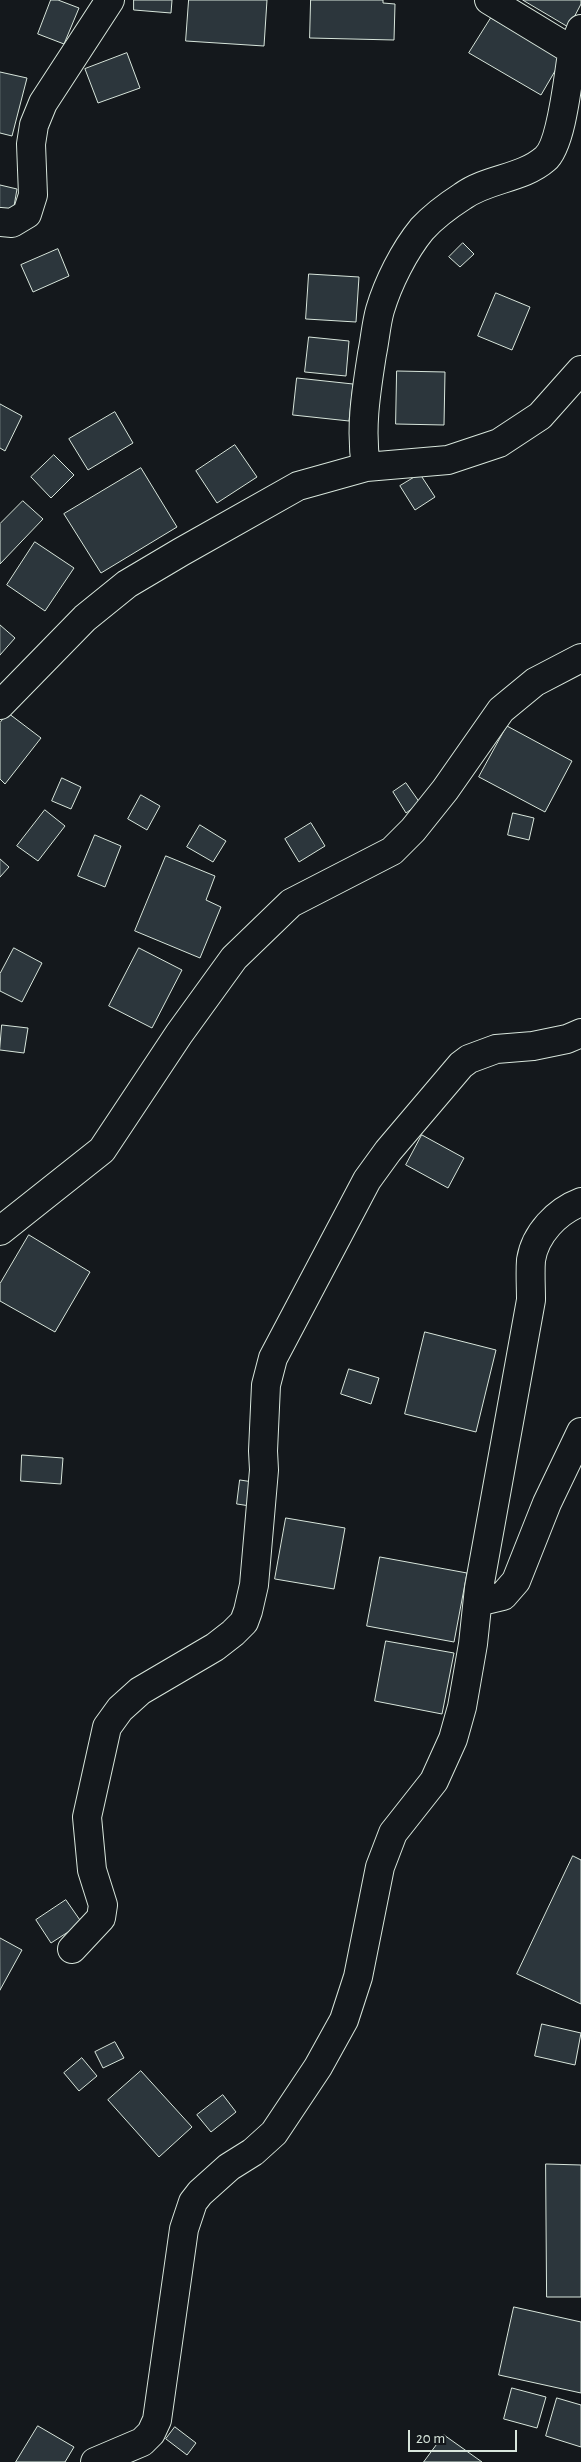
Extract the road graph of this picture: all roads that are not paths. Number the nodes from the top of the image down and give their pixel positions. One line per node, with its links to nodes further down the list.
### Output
1 (110, 0): 4 (street)
2 (489, 0): 3 (street)
3 (577, 40): 6 (street)
4 (0, 222)
5 (581, 370): 6 (street)
6 (366, 467): 8 (street)
7 (581, 658): 11 (street)
8 (0, 705)
9 (581, 1033): 14 (street)
10 (581, 1202): 13 (street)
11 (0, 1231)
12 (581, 1432): 13 (street)
13 (478, 1602): 15 (street)
14 (72, 1949)
15 (95, 2462)

